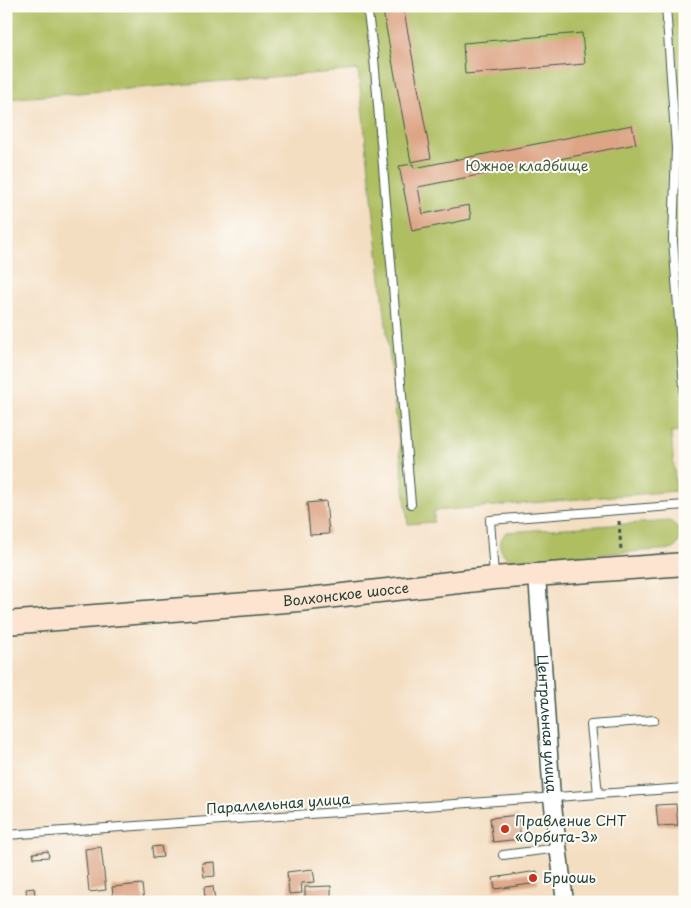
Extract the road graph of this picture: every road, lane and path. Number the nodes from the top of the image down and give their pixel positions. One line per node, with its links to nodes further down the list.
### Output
1 (367, 6): 4 (lane)
2 (666, 6): 3 (lane)
3 (685, 400)
4 (411, 504)
5 (685, 505): 10 (lane)
6 (619, 521): 7 (path)
7 (621, 552)
8 (685, 564): 9 (main road, Волхонское шоссе)
9 (537, 575): 10 (main road, Волхонское шоссе); 15 (street, Центральная улица)
10 (494, 578): 11 (main road, Волхонское шоссе)
11 (6, 623)
12 (654, 720): 14 (lane)
13 (685, 788): 14 (lane, Параллельная улица)
14 (598, 794): 15 (lane, Параллельная улица)
15 (552, 798): 16 (lane, Параллельная улица); 17 (street, Центральная улица)
16 (6, 834)
17 (558, 848): 18 (lane); 19 (street, Центральная улица)
18 (503, 855)
19 (565, 902)

